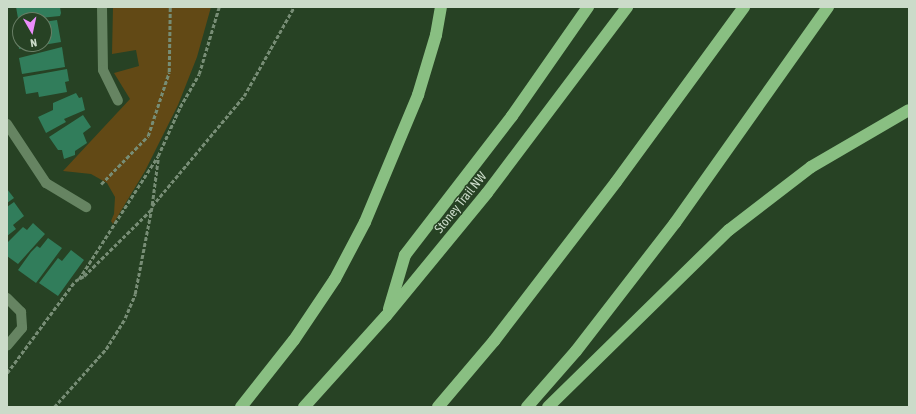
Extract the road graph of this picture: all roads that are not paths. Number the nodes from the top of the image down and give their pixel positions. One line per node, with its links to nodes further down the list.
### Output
1 (102, 7): 7 (street)
2 (441, 7): 14 (highway)
3 (588, 7): 12 (highway)
4 (627, 7): 12 (highway, Stoney Trail NW)
5 (744, 7): 16 (highway)
6 (828, 7): 17 (highway)
7 (118, 101)
8 (909, 110): 18 (highway)
9 (7, 124): 10 (street)
10 (86, 207)
11 (7, 298): 13 (street)
12 (386, 316): 15 (highway, Stoney Trail NW)
13 (7, 346)
14 (240, 407)
15 (304, 407)
16 (438, 407)
17 (526, 407)
18 (548, 407)

